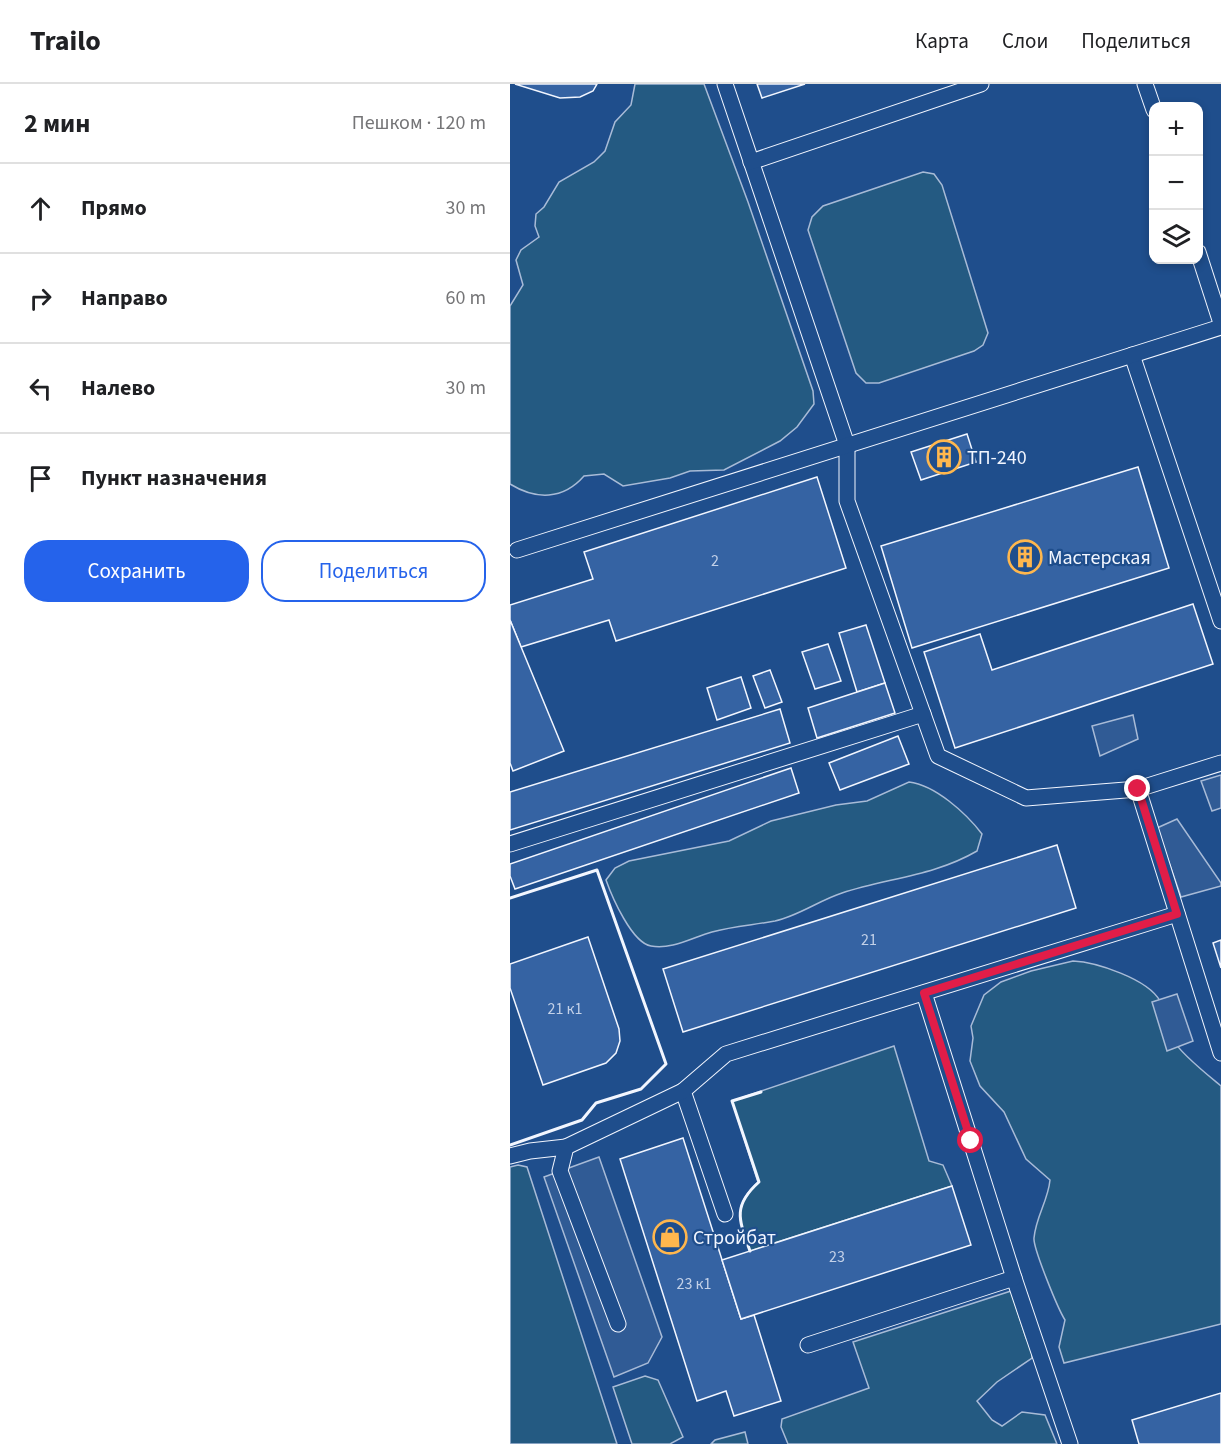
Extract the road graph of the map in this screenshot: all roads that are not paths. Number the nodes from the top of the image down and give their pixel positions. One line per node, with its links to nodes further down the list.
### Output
1 (725, 84): 5 (lane)
2 (981, 84): 5 (lane)
3 (1145, 84): 4 (lane)
4 (1151, 102)
5 (751, 162): 9 (lane)
6 (1202, 264): 7 (lane)
7 (1221, 325): 8 (lane)
8 (1132, 355): 9 (lane); 11 (lane)
9 (847, 445): 10 (lane); 12 (lane)
10 (516, 550)
11 (1221, 621)
12 (923, 714): 14 (lane); 15 (lane)
13 (1221, 763): 14 (lane)
14 (1138, 789): 16 (lane)
15 (510, 844)
16 (1177, 914): 17 (lane); 18 (lane)
17 (924, 993): 19 (lane); 23 (lane)
18 (1220, 1050)
19 (682, 1091): 20 (lane); 22 (lane)
20 (566, 1147): 21 (lane); 24 (lane)
21 (510, 1156)
22 (725, 1214)
23 (1014, 1278): 25 (lane); 26 (lane)
24 (618, 1324)
25 (808, 1345)
26 (1070, 1444)

